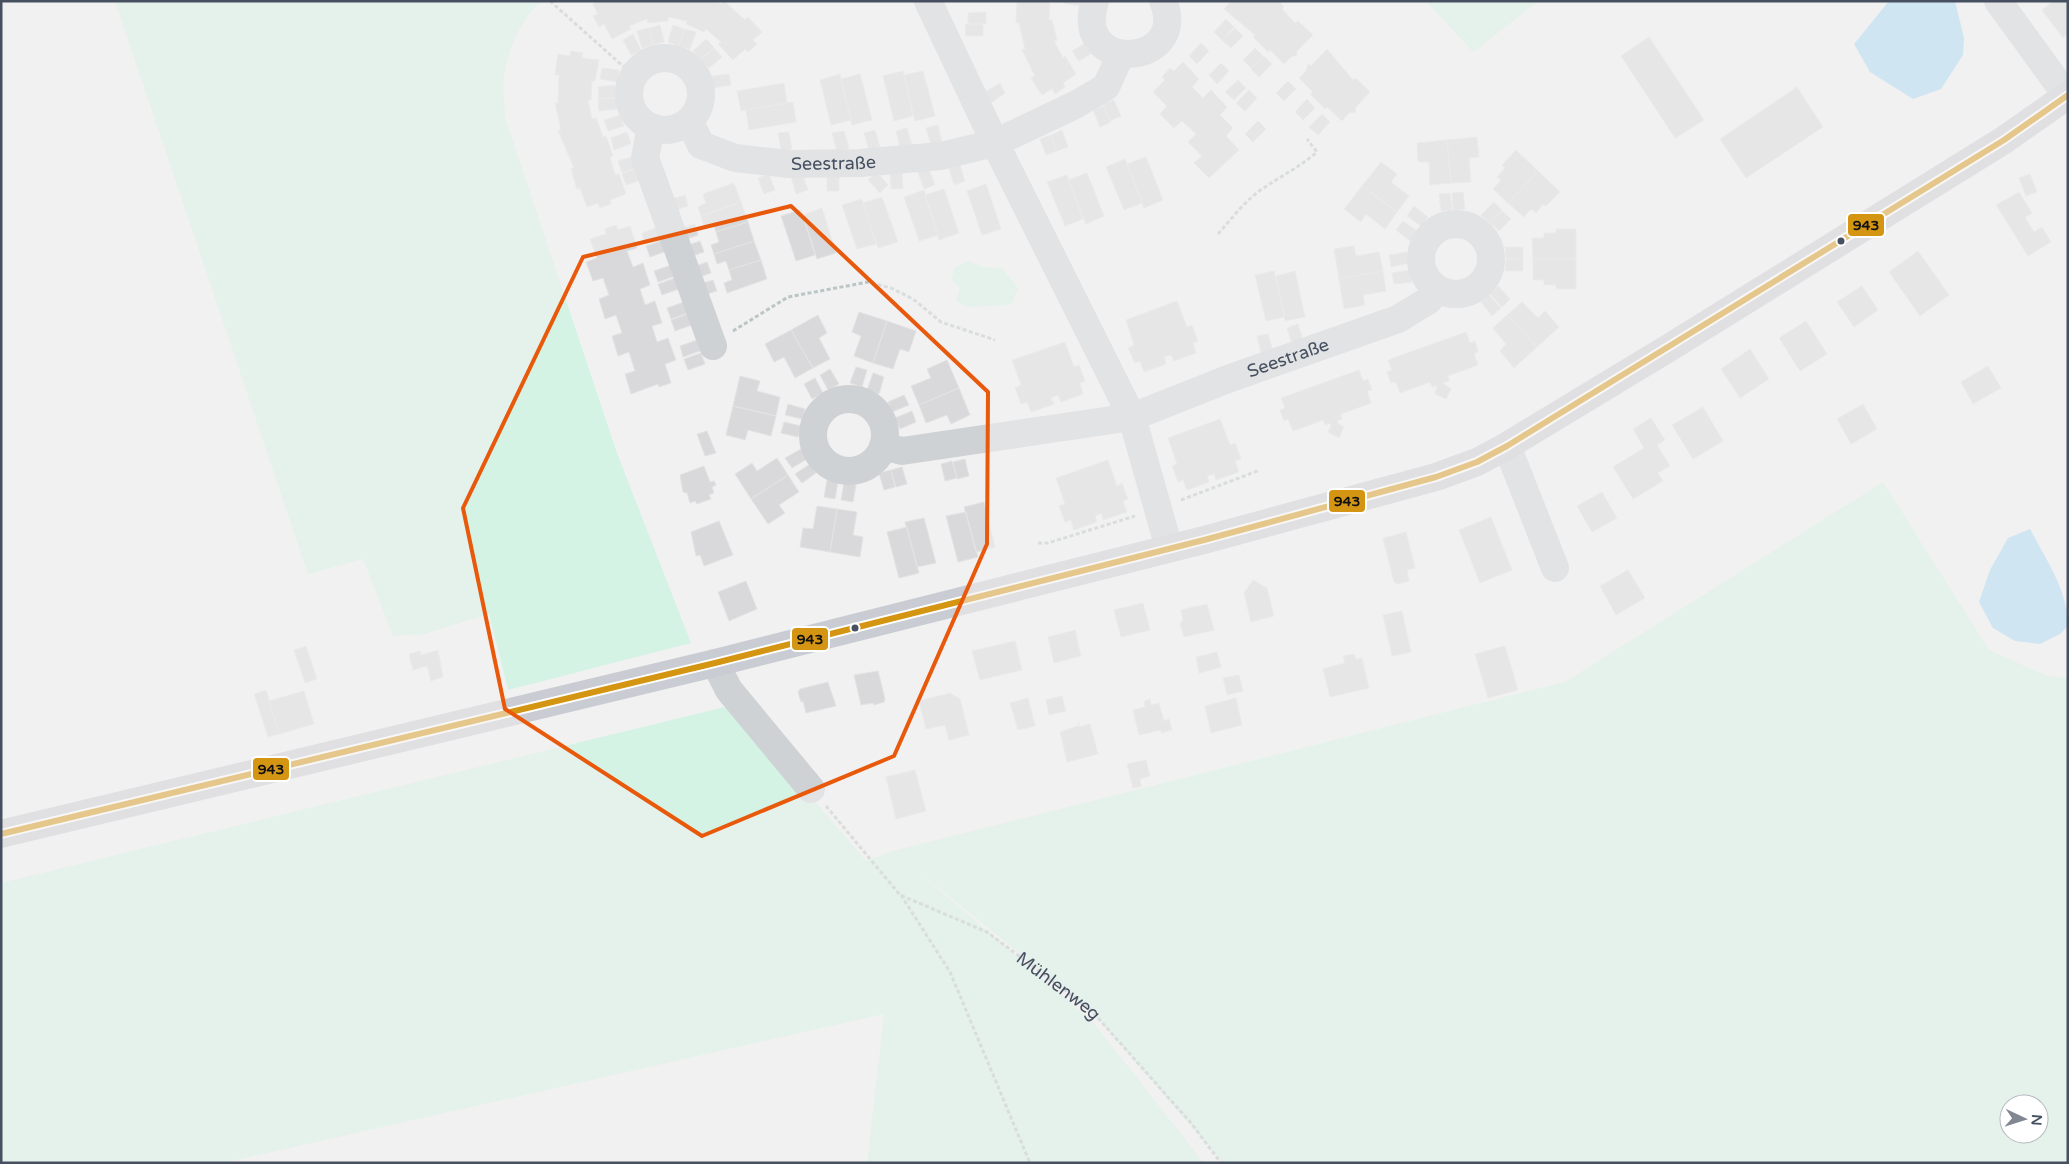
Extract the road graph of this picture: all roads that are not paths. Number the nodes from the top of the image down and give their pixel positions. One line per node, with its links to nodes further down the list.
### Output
1 (928, 1): 9 (street)
2 (1095, 1): 5 (street)
3 (1163, 1): 5 (street)
4 (1998, 1): 6 (street)
5 (1121, 54): 9 (street, Seestraße)
6 (2067, 96): 14 (main road)
7 (689, 121): 8 (street); 8 (street); 9 (street, Seestraße)
8 (652, 127): 11 (street)
9 (995, 144): 12 (street)
10 (1437, 289): 12 (street, Seestraße)
11 (713, 346)
12 (1132, 417): 13 (street, Seestraße); 15 (street)
13 (883, 446)
14 (1506, 446): 15 (main road); 16 (street)
15 (1169, 548): 17 (main road)
16 (1555, 568)
17 (715, 664): 18 (street); 19 (main road)
18 (811, 789)
19 (1, 834)

